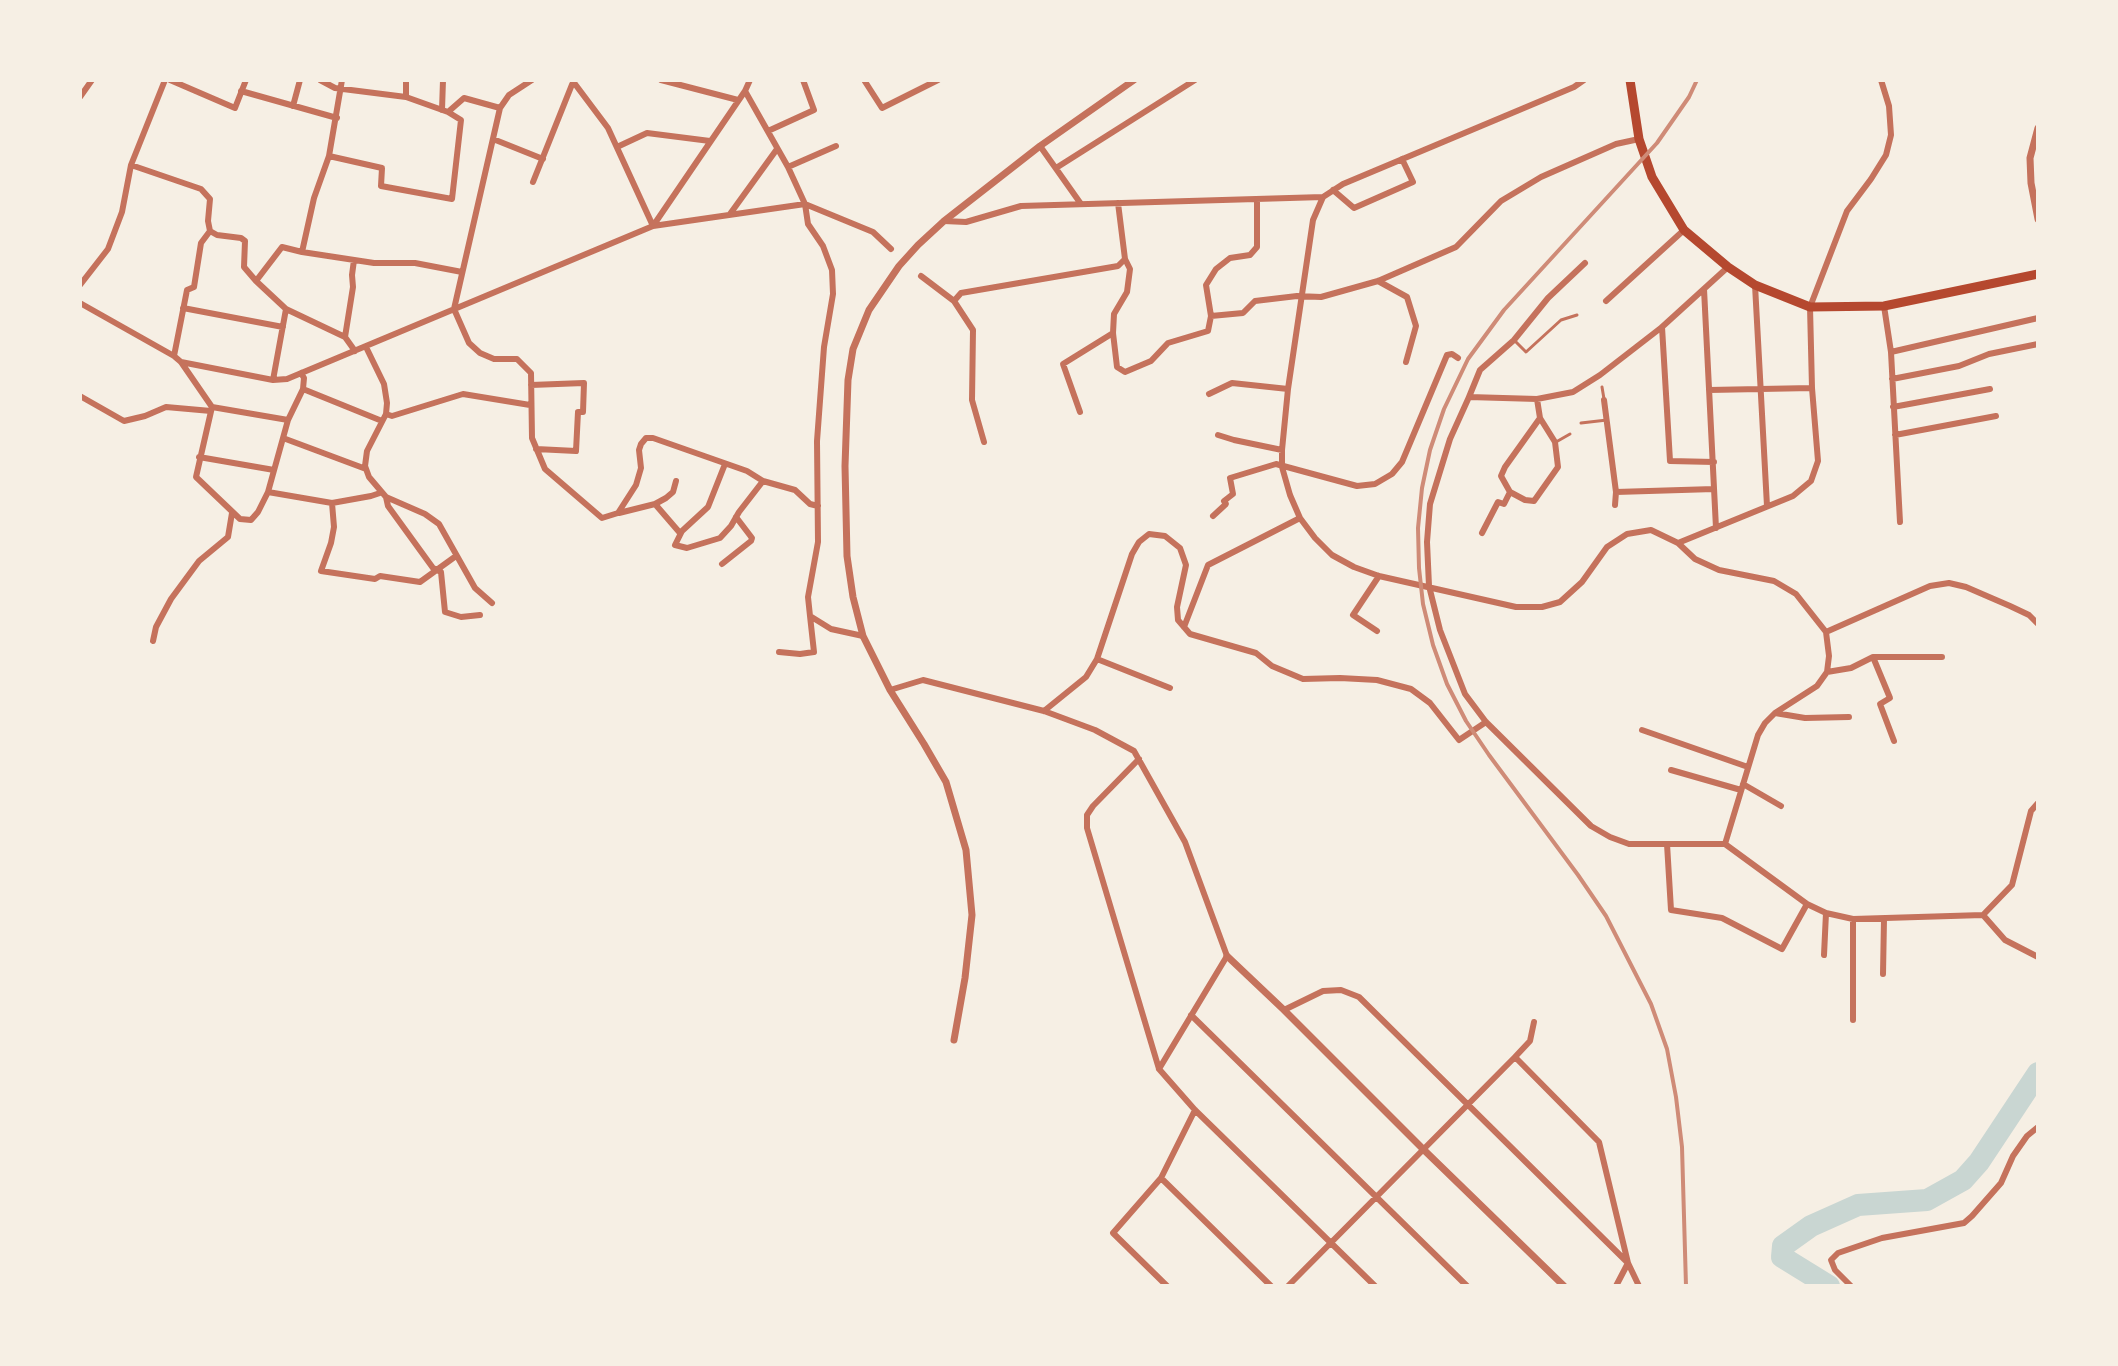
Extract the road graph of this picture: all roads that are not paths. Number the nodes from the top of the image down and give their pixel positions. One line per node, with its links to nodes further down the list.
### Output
1 (92, 80): 23 (street)
2 (168, 80): 21 (street); 42 (street)
3 (246, 80): 21 (street)
4 (300, 80): 26 (street)
5 (320, 80): 20 (street)
6 (406, 80): 24 (street)
7 (443, 80): 28 (street)
8 (532, 80): 27 (street)
9 (661, 80): 25 (street)
10 (750, 80): 22 (street)
11 (803, 80): 31 (street)
12 (864, 80): 13 (street)
13 (938, 80)
14 (1134, 80): 36 (street)
15 (1195, 80): 44 (street)
16 (1584, 80): 41 (street)
17 (1630, 80): 33 (main road)
18 (1881, 80): 77 (street)
19 (573, 81): 37 (street); 40 (street)
20 (342, 84): 24 (street); 29 (street)
21 (241, 91): 26 (street)
22 (745, 91): 25 (street); 31 (street)
23 (80, 97)
24 (406, 97): 28 (street)
25 (738, 100): 34 (street)
26 (293, 106): 29 (street)
27 (500, 108): 28 (street); 32 (street)
28 (445, 111): 39 (street)
29 (337, 118): 39 (street)
30 (2038, 128): 53 (street)
31 (768, 131): 38 (street)
32 (493, 139): 40 (street); 64 (street)
33 (1639, 139): 56 (main road); 68 (street)
34 (710, 141): 37 (street); 55 (street)
35 (836, 146): 43 (street)
36 (1040, 146): 44 (street); 54 (street)
37 (617, 147): 55 (street)
38 (777, 149): 43 (street); 52 (street)
39 (329, 156): 59 (street)
40 (543, 159): 45 (street)
41 (1402, 159): 46 (street); 46 (street)
42 (131, 165): 57 (street); 69 (street)
43 (788, 167): 50 (street)
44 (1056, 168): 51 (street)
45 (533, 182)
46 (1333, 190): 47 (street)
47 (1323, 197): 48 (street); 72 (street)
48 (1257, 199): 49 (street); 82 (street)
49 (1118, 203): 51 (street); 60 (street)
50 (805, 204): 52 (street); 58 (street); 149 (street)
51 (1081, 204): 54 (street)
52 (730, 214): 55 (street)
53 (2038, 219)
54 (944, 221): 173 (street)
55 (653, 226): 80 (street)
56 (1684, 230): 63 (main road); 74 (street)
57 (210, 231): 67 (street); 78 (street)
58 (891, 249)
59 (302, 252): 61 (street); 67 (street)
60 (1125, 259): 73 (street); 86 (street)
61 (354, 260): 64 (street); 87 (street)
62 (1585, 263): 88 (street)
63 (1728, 267): 70 (main road); 71 (street)
64 (462, 272): 80 (street)
65 (2038, 274): 76 (main road)
66 (921, 276): 73 (street)
67 (256, 281): 79 (street)
68 (1378, 281): 72 (street); 96 (street)
69 (80, 285)
70 (1755, 285): 77 (main road); 107 (street)
71 (1704, 289): 85 (street); 109 (street)
72 (1303, 297): 82 (street); 106 (street)
73 (954, 301): 129 (street)
74 (1606, 301)
75 (80, 303): 93 (street)
76 (1884, 306): 77 (main road); 92 (street)
77 (1810, 307): 104 (street)
78 (183, 308): 84 (street); 93 (street)
79 (286, 309): 84 (street); 87 (street)
80 (454, 309): 90 (street); 102 (street)
81 (1577, 315): 88 (lane)
82 (1211, 316): 86 (street)
83 (2038, 318): 92 (street)
84 (283, 327): 101 (street)
85 (1662, 327): 113 (street); 134 (street)
86 (1113, 333): 118 (street)
87 (345, 337): 91 (street)
88 (1514, 340): 98 (street)
89 (2038, 344): 100 (street)
90 (366, 347): 91 (street); 120 (street)
91 (355, 351): 99 (street)
92 (1891, 352): 100 (street)
93 (174, 356): 95 (street)
94 (1458, 358): 136 (street)
95 (181, 362): 101 (street); 117 (street)
96 (1406, 362)
97 (1469, 365): 98 (street)
98 (1480, 370): 112 (street)
99 (301, 373): 101 (street); 105 (street)
100 (1892, 379): 116 (street)
101 (273, 380)
102 (531, 385): 115 (street); 131 (street)
103 (1602, 387): 114 (lane)
104 (1812, 388): 107 (street); 150 (street)
105 (303, 389): 120 (street); 122 (street)
106 (1288, 389): 110 (street); 132 (street)
107 (1761, 389): 109 (street); 150 (street)
108 (1990, 389): 116 (street)
109 (1709, 390): 134 (street)
110 (1209, 394)
111 (80, 396): 117 (street)
112 (1469, 397): 113 (street); 165 (street)
113 (1537, 399): 121 (street)
114 (1604, 400): 123 (street)
115 (530, 405): 120 (street); 131 (street)
116 (1893, 407): 127 (street)
117 (211, 409): 122 (street); 133 (street)
118 (1080, 412)
119 (1996, 416): 127 (street)
120 (384, 418): 137 (street)
121 (1540, 418): 130 (street); 143 (street)
122 (288, 420): 128 (street)
123 (1607, 420): 124 (lane); 144 (street)
124 (1581, 423)
125 (1570, 434): 130 (lane)
126 (1218, 435): 132 (street)
127 (1895, 435): 156 (street)
128 (283, 438): 137 (street); 138 (street)
129 (984, 442)
130 (1555, 442): 143 (street)
131 (536, 449): 152 (street)
132 (1282, 450): 136 (street)
133 (199, 457): 138 (street); 151 (street)
134 (1714, 462): 141 (street)
135 (725, 464): 140 (street); 152 (street); 158 (street)
136 (1282, 467): 153 (street); 155 (street)
137 (366, 469): 145 (street)
138 (274, 470): 142 (street)
139 (676, 481): 147 (street)
140 (763, 481): 149 (street); 154 (street)
141 (1714, 489): 144 (street); 157 (street)
142 (268, 492): 146 (street); 151 (street)
143 (1510, 492): 159 (street)
144 (1616, 492): 148 (street)
145 (383, 495): 146 (street); 161 (street); 163 (street)
146 (332, 503): 163 (street)
147 (655, 504): 152 (street); 158 (street)
148 (1615, 505)
149 (818, 506): 168 (street)
150 (1767, 506): 157 (street)
151 (232, 513): 174 (street)
152 (618, 513)
153 (1213, 516)
154 (736, 517): 158 (street); 162 (street)
155 (1300, 518): 164 (street); 170 (street)
156 (1900, 522)
157 (1716, 528): 160 (street)
158 (680, 533)
159 (1482, 533)
160 (1678, 543): 165 (street); 172 (street)
161 (456, 556): 163 (street); 166 (street)
162 (722, 564)
163 (438, 570): 167 (street)
164 (1379, 576): 165 (street); 171 (street)
165 (1429, 586): 185 (street)
166 (492, 603)
167 (480, 615)
168 (810, 616): 173 (street); 175 (street)
169 (2038, 624): 172 (street)
170 (1184, 627): 178 (street); 185 (street)
171 (1377, 631)
172 (1826, 632): 179 (street)
173 (863, 636): 181 (street)
174 (153, 641)
175 (779, 652)
176 (1873, 657): 177 (street); 179 (street); 187 (street)
177 (1942, 657)
178 (1097, 659): 180 (street); 182 (street)
179 (1827, 672): 183 (street)
180 (1170, 688)
181 (890, 690): 182 (street); 209 (street)
182 (1044, 711): 188 (street)
183 (1775, 713): 184 (street); 189 (street)
184 (1849, 717)
185 (1486, 722): 194 (street)
186 (1642, 730): 189 (street)
187 (1894, 741)
188 (1139, 759): 202 (street); 211 (street)
189 (1748, 767): 191 (street)
190 (1671, 770): 191 (street)
191 (1742, 787): 193 (street); 195 (street)
192 (2038, 803): 198 (street)
193 (1781, 806)
194 (1667, 844): 195 (street); 196 (street)
195 (1725, 844): 196 (street)
196 (1807, 904): 197 (street)
197 (1826, 913): 199 (street); 201 (street)
198 (1983, 915): 200 (street); 203 (street)
199 (1853, 919): 200 (street); 207 (street)
200 (1884, 919): 204 (street)
201 (1824, 955)
202 (1227, 956): 205 (street); 206 (street)
203 (2038, 957)
204 (1883, 974)
205 (1284, 1010): 212 (street); 215 (street)
206 (1191, 1015): 211 (street); 217 (street)
207 (1853, 1020)
208 (1534, 1022): 210 (street)
209 (954, 1040)
210 (1515, 1057): 212 (street); 219 (street)
211 (1159, 1069): 213 (street)
212 (1468, 1105): 215 (street); 219 (street)
213 (1195, 1110): 216 (street); 218 (street)
214 (2038, 1127): 228 (street)
215 (1424, 1150): 217 (street); 225 (street)
216 (1161, 1178): 220 (street); 221 (street)
217 (1377, 1197): 218 (street); 224 (street)
218 (1331, 1243): 222 (street); 223 (street)
219 (1628, 1263): 226 (street); 227 (street)
220 (1167, 1286)
221 (1271, 1286)
222 (1288, 1286)
223 (1375, 1286)
224 (1467, 1286)
225 (1564, 1286)
226 (1616, 1286)
227 (1639, 1286)
228 (1851, 1286)

